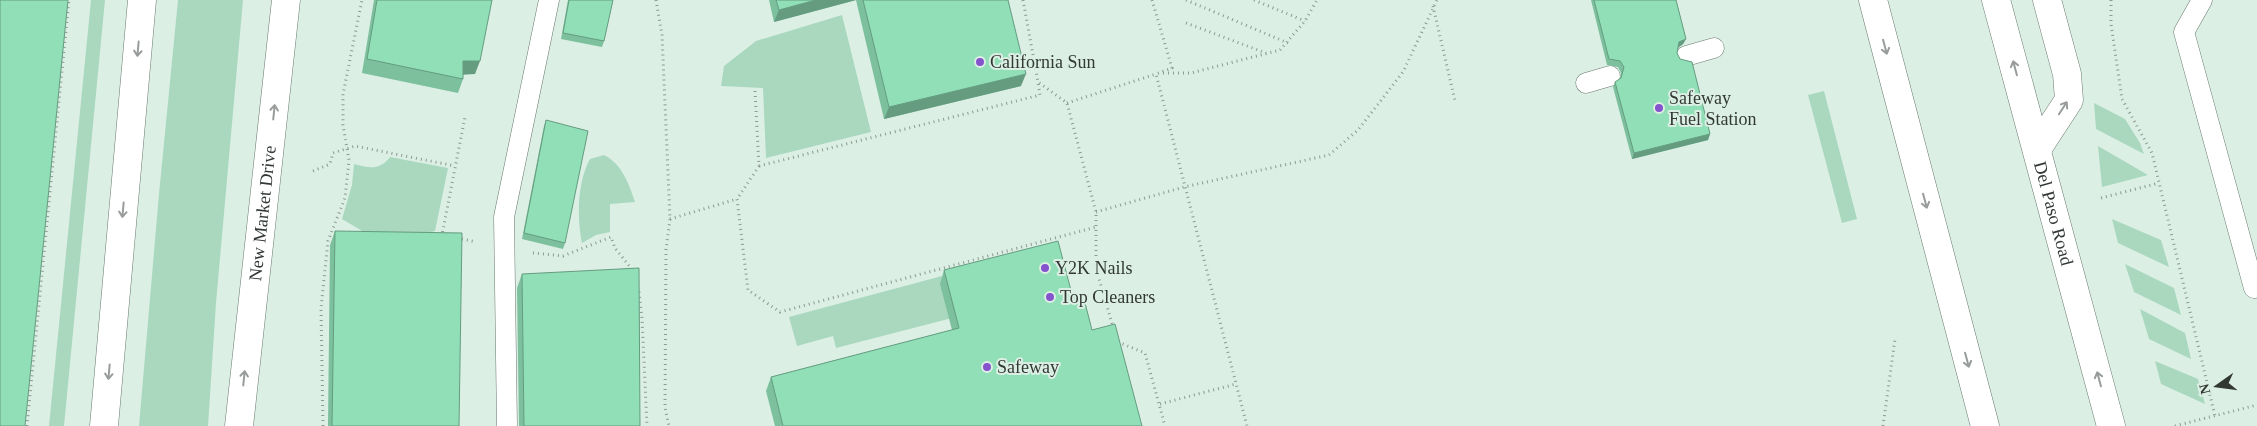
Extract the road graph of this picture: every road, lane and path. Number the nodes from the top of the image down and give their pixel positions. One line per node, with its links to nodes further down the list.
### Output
1 (69, 0): 51 (path)
2 (142, 0): 58 (main road, one-way to 58)
3 (286, 0): 59 (main road, New Market Drive, one-way to 3)
4 (362, 0): 34 (path)
5 (549, 0): 46 (lane)
6 (656, 0): 44 (path)
7 (1023, 0): 28 (path)
8 (1152, 0): 25 (path)
9 (1186, 0): 21 (path)
10 (1254, 0): 19 (path)
11 (1317, 0): 19 (path)
12 (1437, 0): 18 (path)
13 (1873, 0): 67 (main road, one-way to 67)
14 (1996, 0): 35 (main road, Del Paso Road, one-way to 14)
15 (2047, 0): 35 (main road, one-way to 15)
16 (2111, 0): 39 (path)
17 (2202, 0): 50 (lane)
18 (1433, 6): 31 (path); 40 (path)
19 (1305, 20): 21 (path)
20 (1186, 22): 23 (path)
21 (1288, 43): 23 (path)
22 (1714, 48): 24 (lane)
23 (1267, 53): 25 (path)
24 (1686, 56)
25 (1163, 73): 26 (path)
26 (1156, 74): 32 (path); 40 (path)
27 (1610, 76): 29 (lane)
28 (1038, 82): 32 (path); 37 (path)
29 (1586, 83)
30 (755, 91): 37 (path)
31 (1455, 100)
32 (1067, 103): 43 (path)
33 (464, 117): 36 (path)
34 (347, 149): 36 (path); 38 (path); 60 (path)
35 (2037, 149): 68 (main road, Del Paso Road, one-way to 35)
36 (455, 166): 46 (path)
37 (759, 166): 42 (path)
38 (312, 171)
39 (2159, 183): 41 (path); 56 (path)
40 (1184, 187): 43 (path); 53 (path)
41 (2102, 198)
42 (737, 199): 44 (path); 45 (path)
43 (1096, 212): 45 (path)
44 (670, 218): 63 (path)
45 (1096, 227): 54 (path)
46 (504, 248): 47 (path); 61 (lane)
47 (636, 274)
48 (637, 282): 62 (path)
49 (32, 287): 51 (path)
50 (2257, 287)
51 (40, 288): 57 (path)
52 (1895, 339): 66 (path)
53 (1236, 384): 54 (path); 65 (path)
54 (1160, 404): 64 (path)
55 (2257, 405): 56 (path)
56 (2215, 416): 69 (path)
57 (27, 426)
58 (104, 426)
59 (239, 426)
60 (323, 426)
61 (507, 426)
62 (647, 426)
63 (669, 426)
64 (1165, 426)
65 (1248, 426)
66 (1883, 426)
67 (1985, 426)
68 (2111, 426)
69 (2175, 426)

